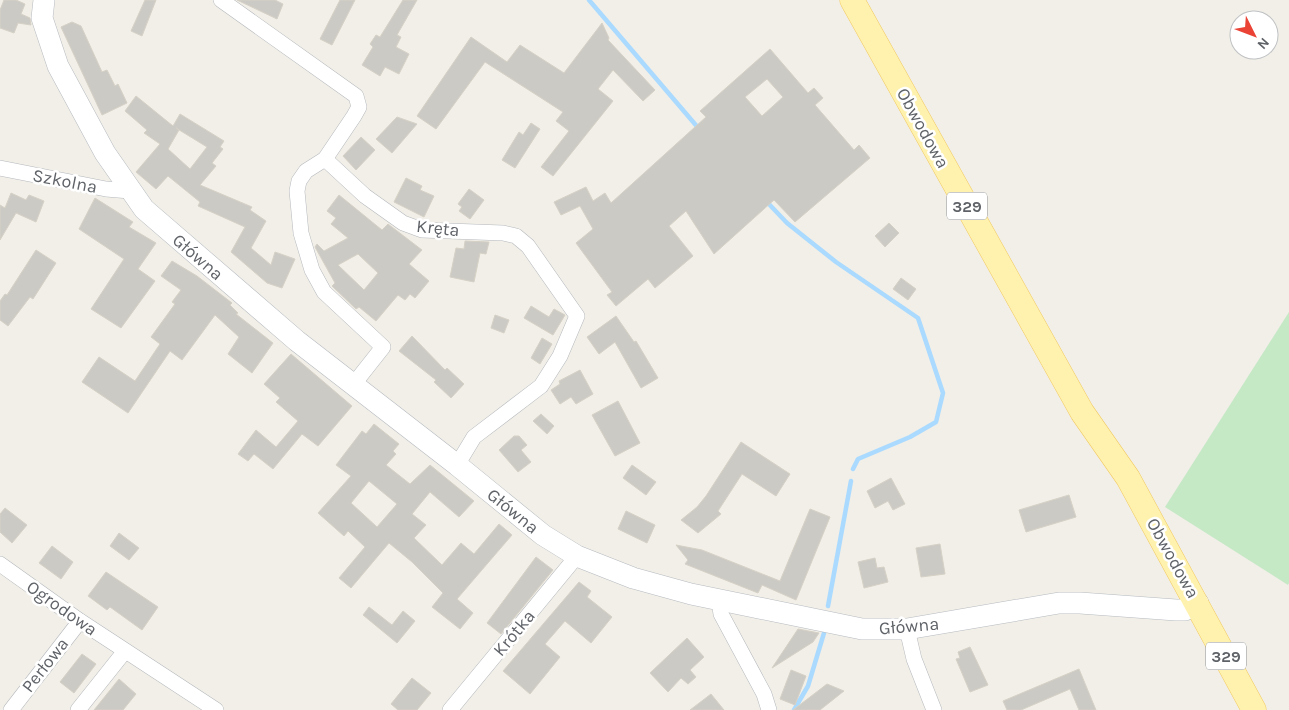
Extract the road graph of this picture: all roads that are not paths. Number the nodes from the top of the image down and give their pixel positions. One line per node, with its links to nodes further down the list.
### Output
1 (44, 0): 6 (street, Główna)
2 (221, 0): 4 (street)
3 (852, 0): 12 (main road, Obwodowa / 329)
4 (325, 159): 7 (street); 8 (street, Kręta)
5 (0, 168): 6 (street, Szkolna)
6 (130, 191): 7 (street, Główna)
7 (353, 385): 8 (street, Główna)
8 (457, 465): 9 (street, Główna)
9 (578, 556): 11 (street, Główna); 19 (street, Krótka)
10 (0, 564): 13 (street, Ogrodowa)
11 (719, 601): 14 (street, Główna); 20 (street)
12 (1191, 607): 14 (street, Główna); 22 (main road, Obwodowa / 329); 23 (main road, Obwodowa / 329)
13 (80, 621): 15 (street, Ogrodowa); 16 (street, Perłowa)
14 (906, 629): 21 (street)
15 (125, 650): 17 (street); 18 (street, Ogrodowa)
16 (11, 710)
17 (78, 710)
18 (216, 710)
19 (450, 710)
20 (770, 710)
21 (934, 710)
22 (1238, 710)
23 (1254, 710)

